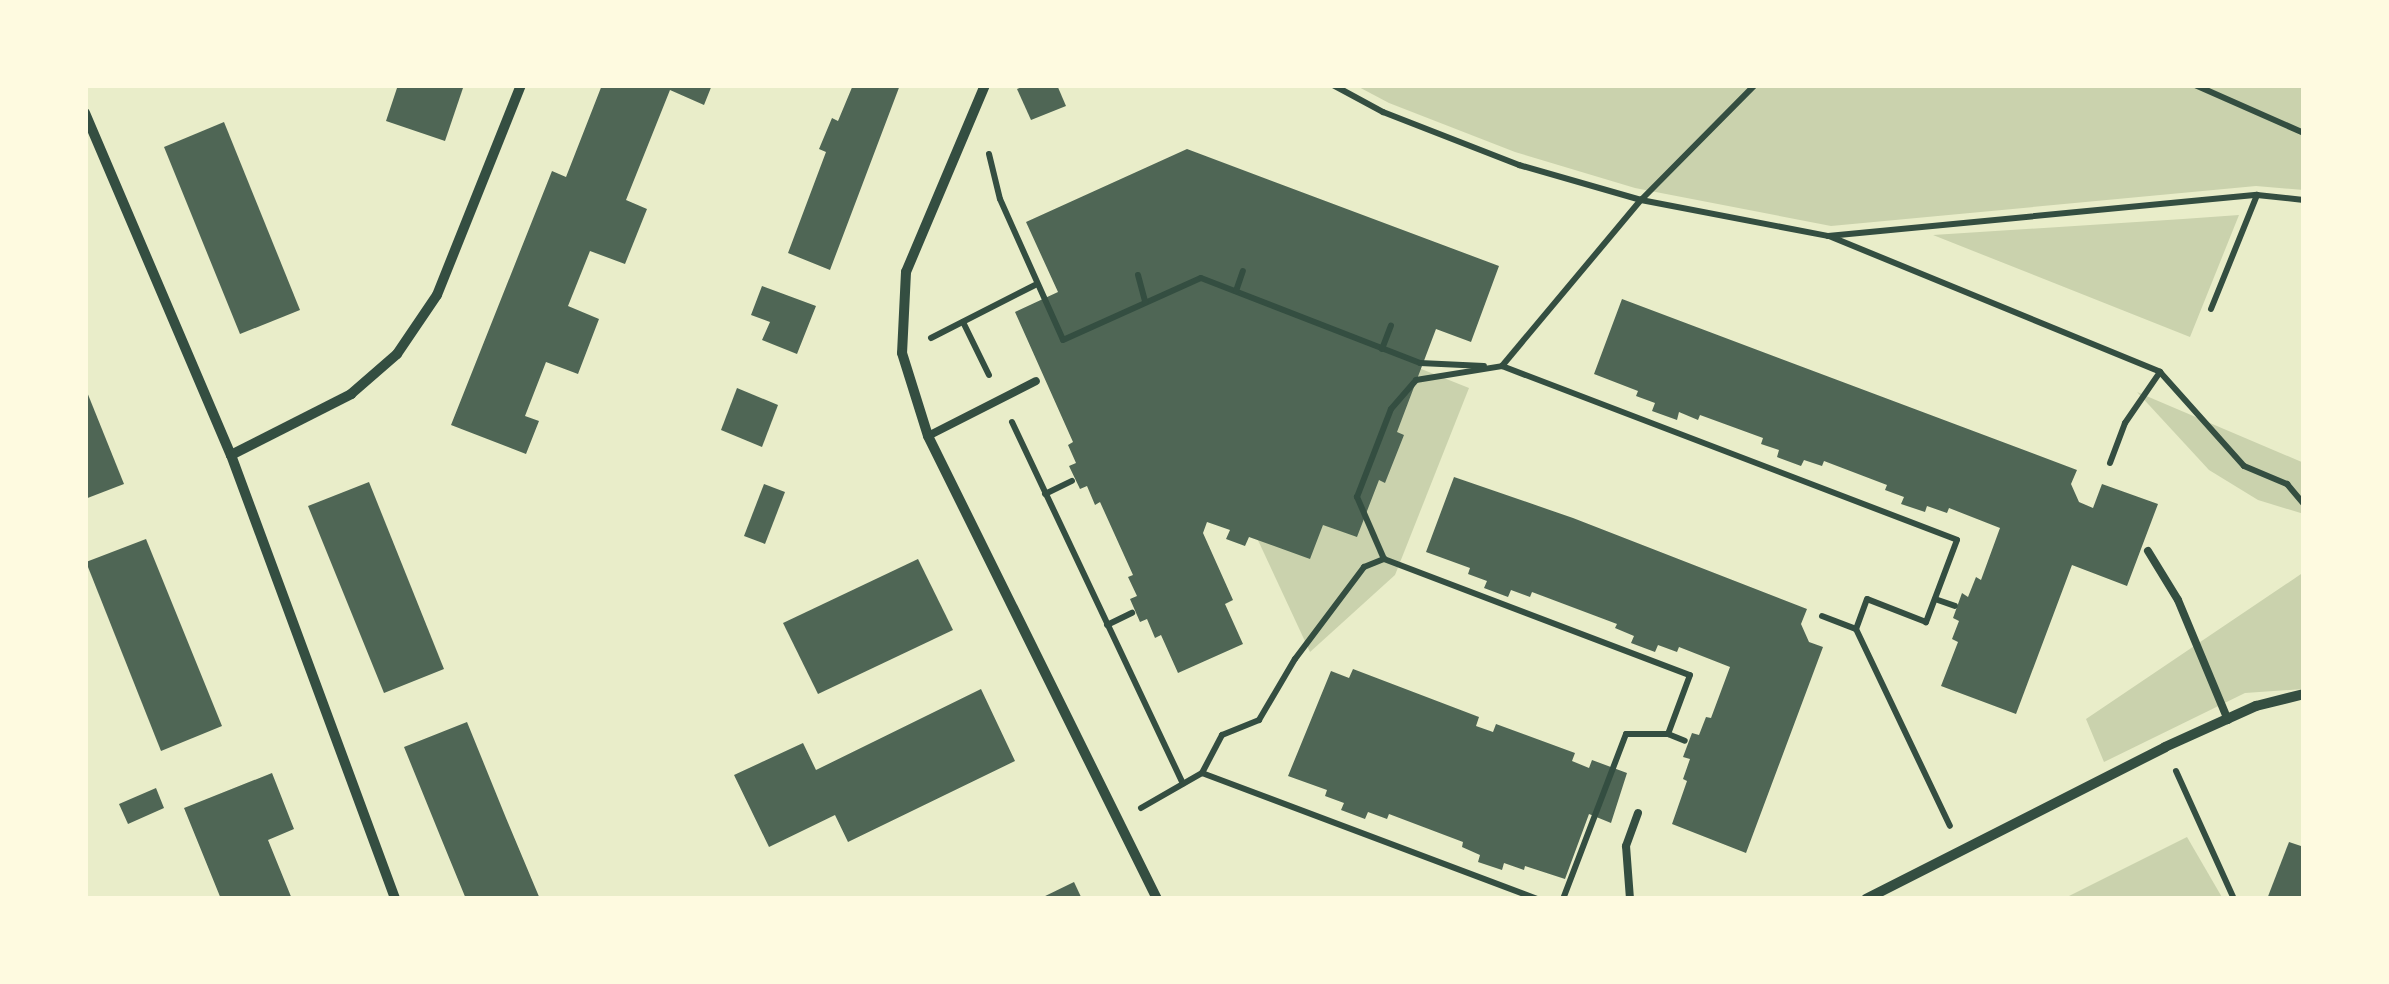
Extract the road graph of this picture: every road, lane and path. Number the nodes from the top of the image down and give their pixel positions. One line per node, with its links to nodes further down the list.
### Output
1 (522, 85): 30 (street)
2 (985, 85): 6 (street)
3 (1333, 85): 10 (path)
4 (1756, 85): 10 (path)
5 (2195, 85): 8 (path)
6 (978, 103): 15 (path); 22 (street)
7 (85, 113): 30 (street)
8 (2304, 133)
9 (2257, 195): 11 (path); 12 (path); 18 (path)
10 (1641, 200): 12 (path); 23 (path)
11 (2304, 200)
12 (1828, 236): 24 (path)
13 (1243, 271): 16 (path)
14 (1138, 275): 17 (path)
15 (1037, 284): 17 (path); 19 (path)
16 (1236, 292): 17 (path); 21 (path)
17 (1146, 302)
18 (2212, 309)
19 (963, 322): 22 (path); 26 (path)
20 (1391, 326): 21 (path)
21 (1382, 349): 23 (path)
22 (902, 353): 29 (street)
23 (1502, 366): 28 (path); 40 (path)
24 (2160, 372): 31 (path); 36 (path)
25 (1036, 380): 26 (lane)
26 (1001, 399): 29 (lane); 35 (path)
27 (1664, 417): 28 (path)
28 (1660, 427): 33 (path)
29 (928, 436): 56 (street)
30 (231, 455): 61 (street)
31 (2110, 463)
32 (1787, 464): 33 (path)
33 (1784, 474): 38 (path)
34 (1072, 481): 35 (path)
35 (1045, 494): 45 (path)
36 (2304, 504)
37 (1912, 511): 38 (path)
38 (1908, 521): 41 (path)
39 (2148, 551): 48 (lane)
40 (1384, 559): 49 (path); 52 (path)
41 (1935, 599): 42 (path); 46 (path)
42 (1954, 606)
43 (1132, 613): 45 (path)
44 (1822, 616): 46 (path)
45 (1107, 625): 53 (path)
46 (1856, 629): 58 (path)
47 (2304, 694): 48 (street)
48 (2228, 720): 51 (street)
49 (1668, 734): 50 (path); 64 (path)
50 (1685, 741)
51 (2165, 748): 58 (street); 67 (path)
52 (1202, 773): 53 (path); 57 (path)
53 (1183, 784): 56 (path)
54 (1638, 813): 65 (lane)
55 (1352, 816): 57 (path)
56 (1118, 820): 62 (street)
57 (1348, 828): 60 (path)
58 (1962, 850): 66 (street)
59 (1489, 869): 60 (path)
60 (1485, 880): 63 (path)
61 (395, 899)
62 (1158, 899)
63 (1538, 899)
64 (1563, 899)
65 (1630, 899)
66 (1866, 899)
67 (2234, 899)

